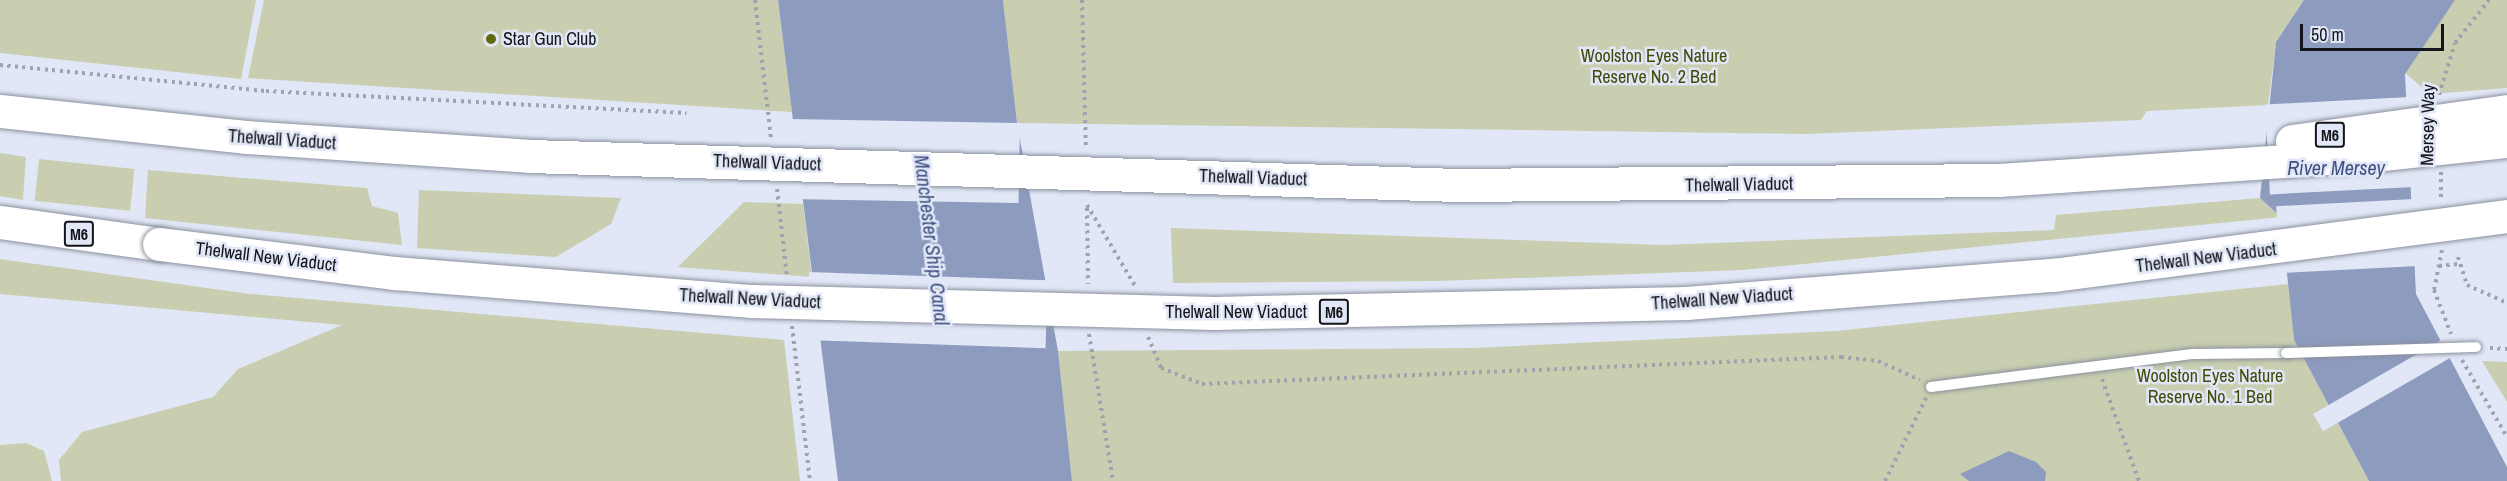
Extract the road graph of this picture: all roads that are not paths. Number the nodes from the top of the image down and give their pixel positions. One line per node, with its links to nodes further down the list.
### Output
1 (0, 111): 4 (highway, Thelwall Viaduct / M6, bridge)
2 (2507, 111): 4 (highway, M6, bridge)
3 (2507, 141): 4 (highway, Thelwall Viaduct / M6, bridge)
4 (2155, 170)
5 (2507, 216): 6 (highway, Thelwall New Viaduct / M6, bridge)
6 (0, 222)
7 (2476, 347): 8 (lane, bridge)
8 (1931, 387)

